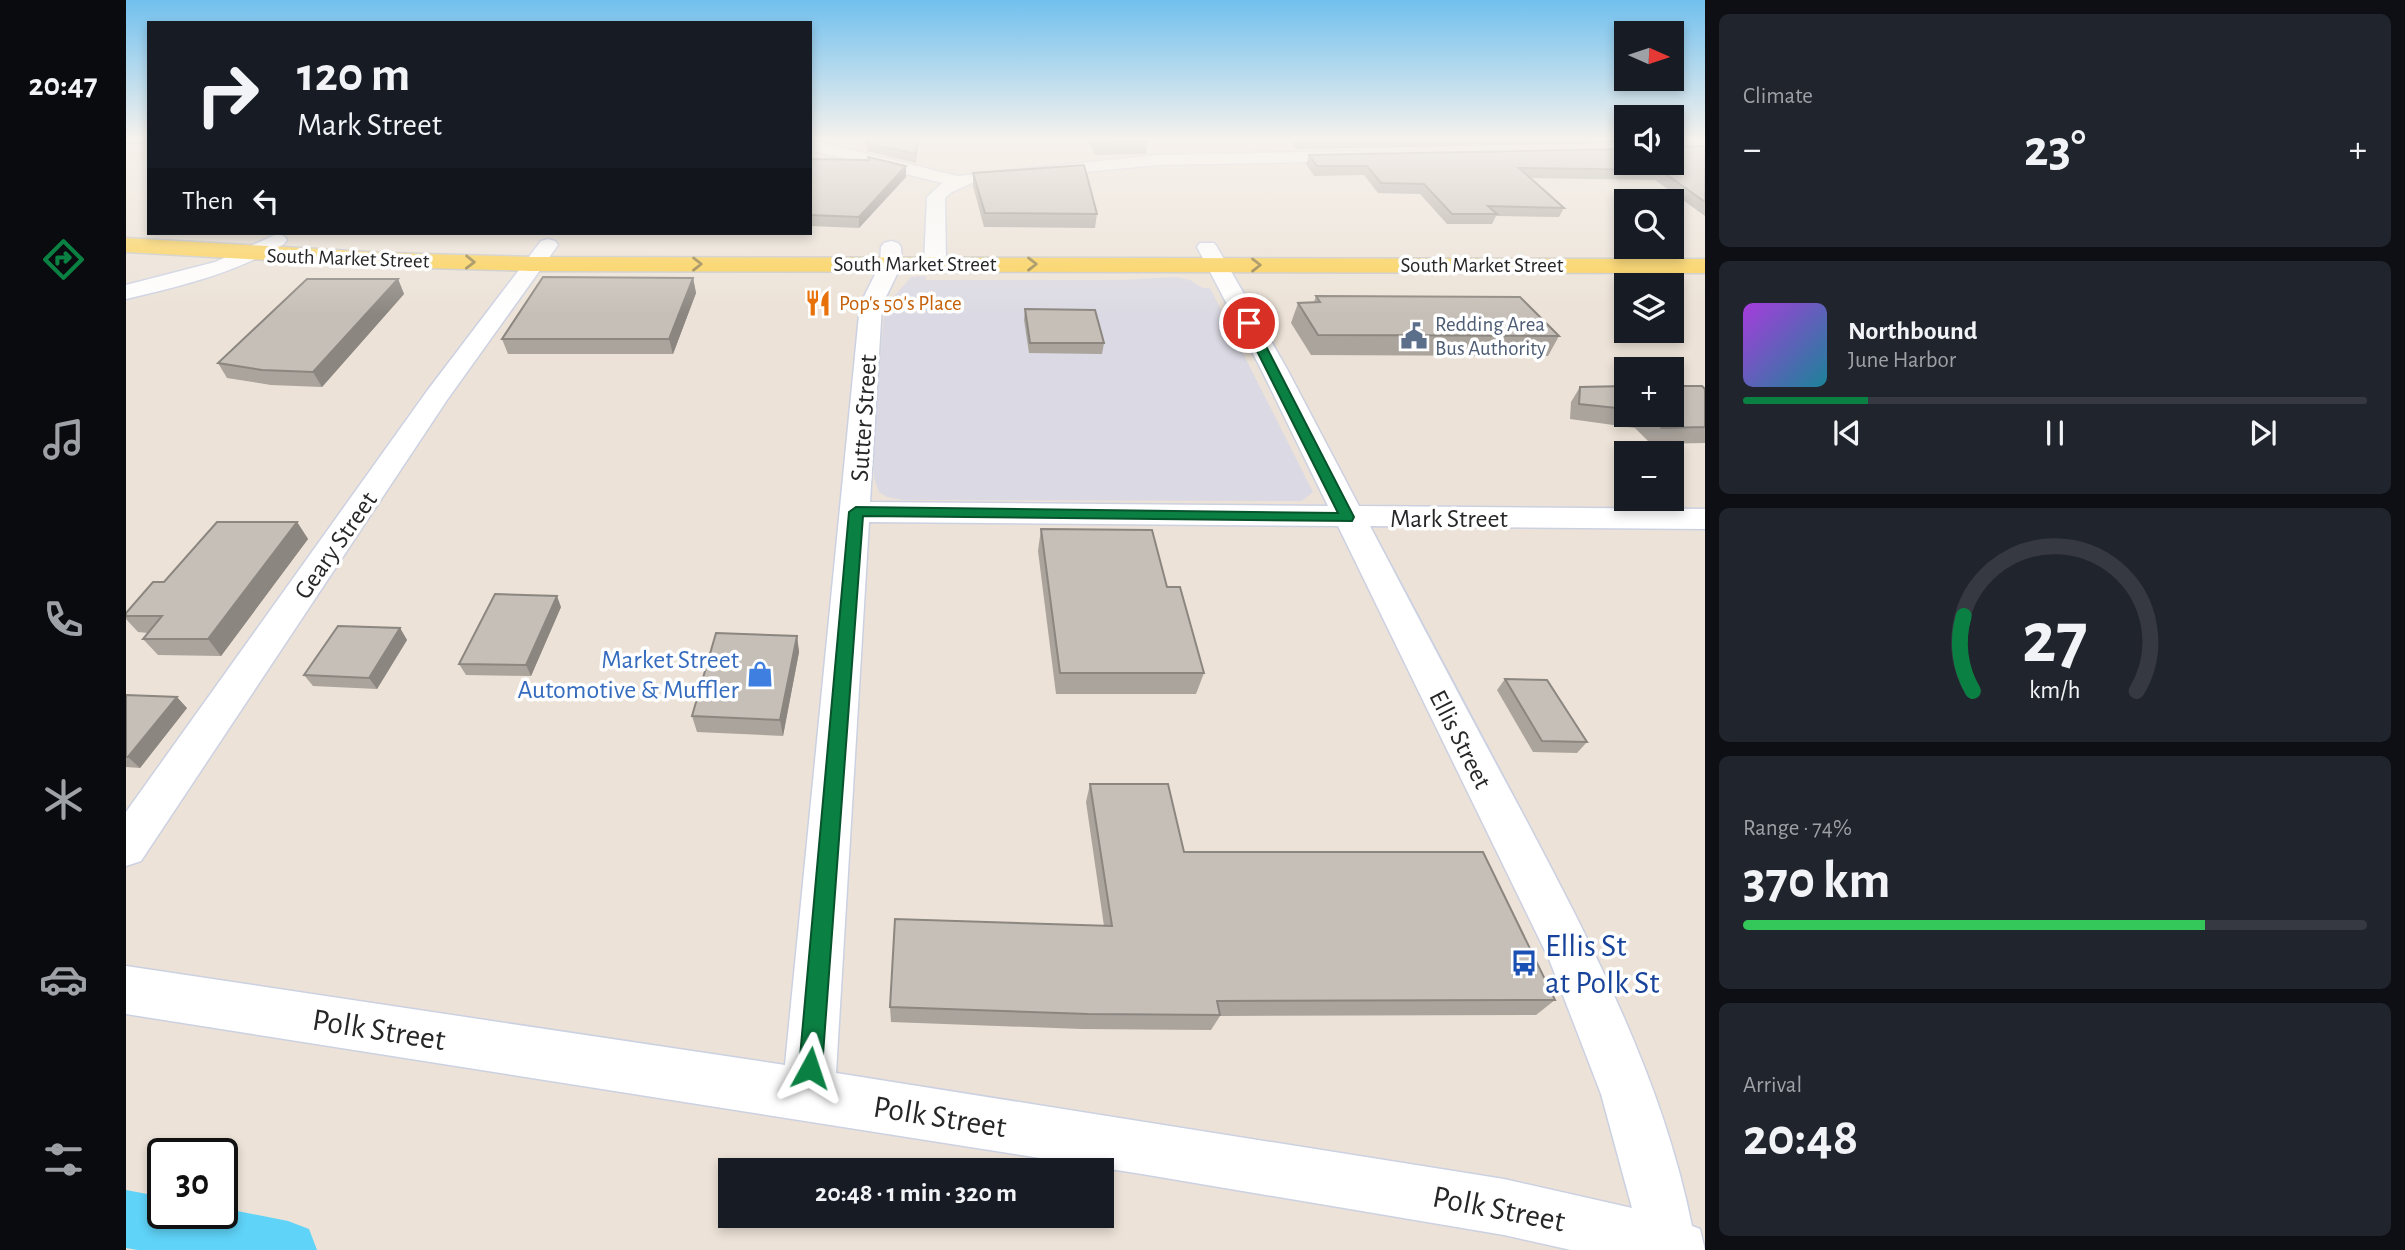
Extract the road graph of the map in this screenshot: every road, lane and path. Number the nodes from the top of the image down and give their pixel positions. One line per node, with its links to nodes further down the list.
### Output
1 (937, 198): 12 (street)
2 (126, 229): 3 (main road)
3 (147, 232)
4 (193, 235): 5 (main road, South Market Street)
5 (277, 240): 9 (street); 10 (main road, South Market Street)
6 (126, 245): 9 (main road, South Market Street)
7 (1556, 247): 8 (main road, South Market Street); 13 (main road, South Market Street); 14 (main road)
8 (1705, 248)
9 (255, 254): 10 (main road, South Market Street, one-way to 10); 16 (street)
10 (540, 254): 11 (main road, South Market Street); 20 (street, Geary Street)
11 (891, 255): 12 (main road, South Market Street); 17 (street, Sutter Street)
12 (936, 255): 13 (main road, South Market Street)
13 (1212, 256): 14 (main road, South Market Street, one-way to 14); 18 (street, Ellis Street)
14 (1581, 265): 15 (main road, South Market Street)
15 (1705, 266)
16 (126, 292)
17 (856, 512): 18 (street, Mark Street); 22 (street, Sutter Street)
18 (1347, 517): 19 (street, Mark Street); 23 (street, Ellis Street)
19 (1705, 519)
20 (126, 847)
21 (126, 990): 22 (street, Polk Street)
22 (808, 1095): 23 (street, Polk Street)
23 (1672, 1248)

